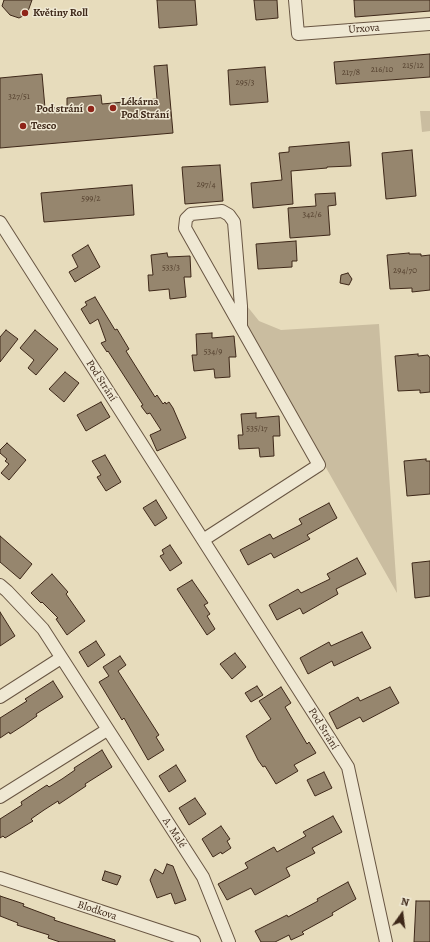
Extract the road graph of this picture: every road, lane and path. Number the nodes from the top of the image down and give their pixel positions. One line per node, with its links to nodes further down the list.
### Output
1 (295, 0): 2 (street, Urxova)
2 (430, 24)
3 (0, 222): 5 (street, Pod Strání)
4 (241, 326): 4 (street); 5 (street)
5 (203, 540): 14 (street, Pod Strání)
6 (2, 591): 7 (street, A. Malé)
7 (61, 658): 8 (street); 9 (street, A. Malé)
8 (0, 696)
9 (107, 730): 10 (street); 13 (street, A. Malé)
10 (0, 797)
11 (0, 878): 12 (street, Blodkova)
12 (194, 942)
13 (229, 942)
14 (386, 942)

